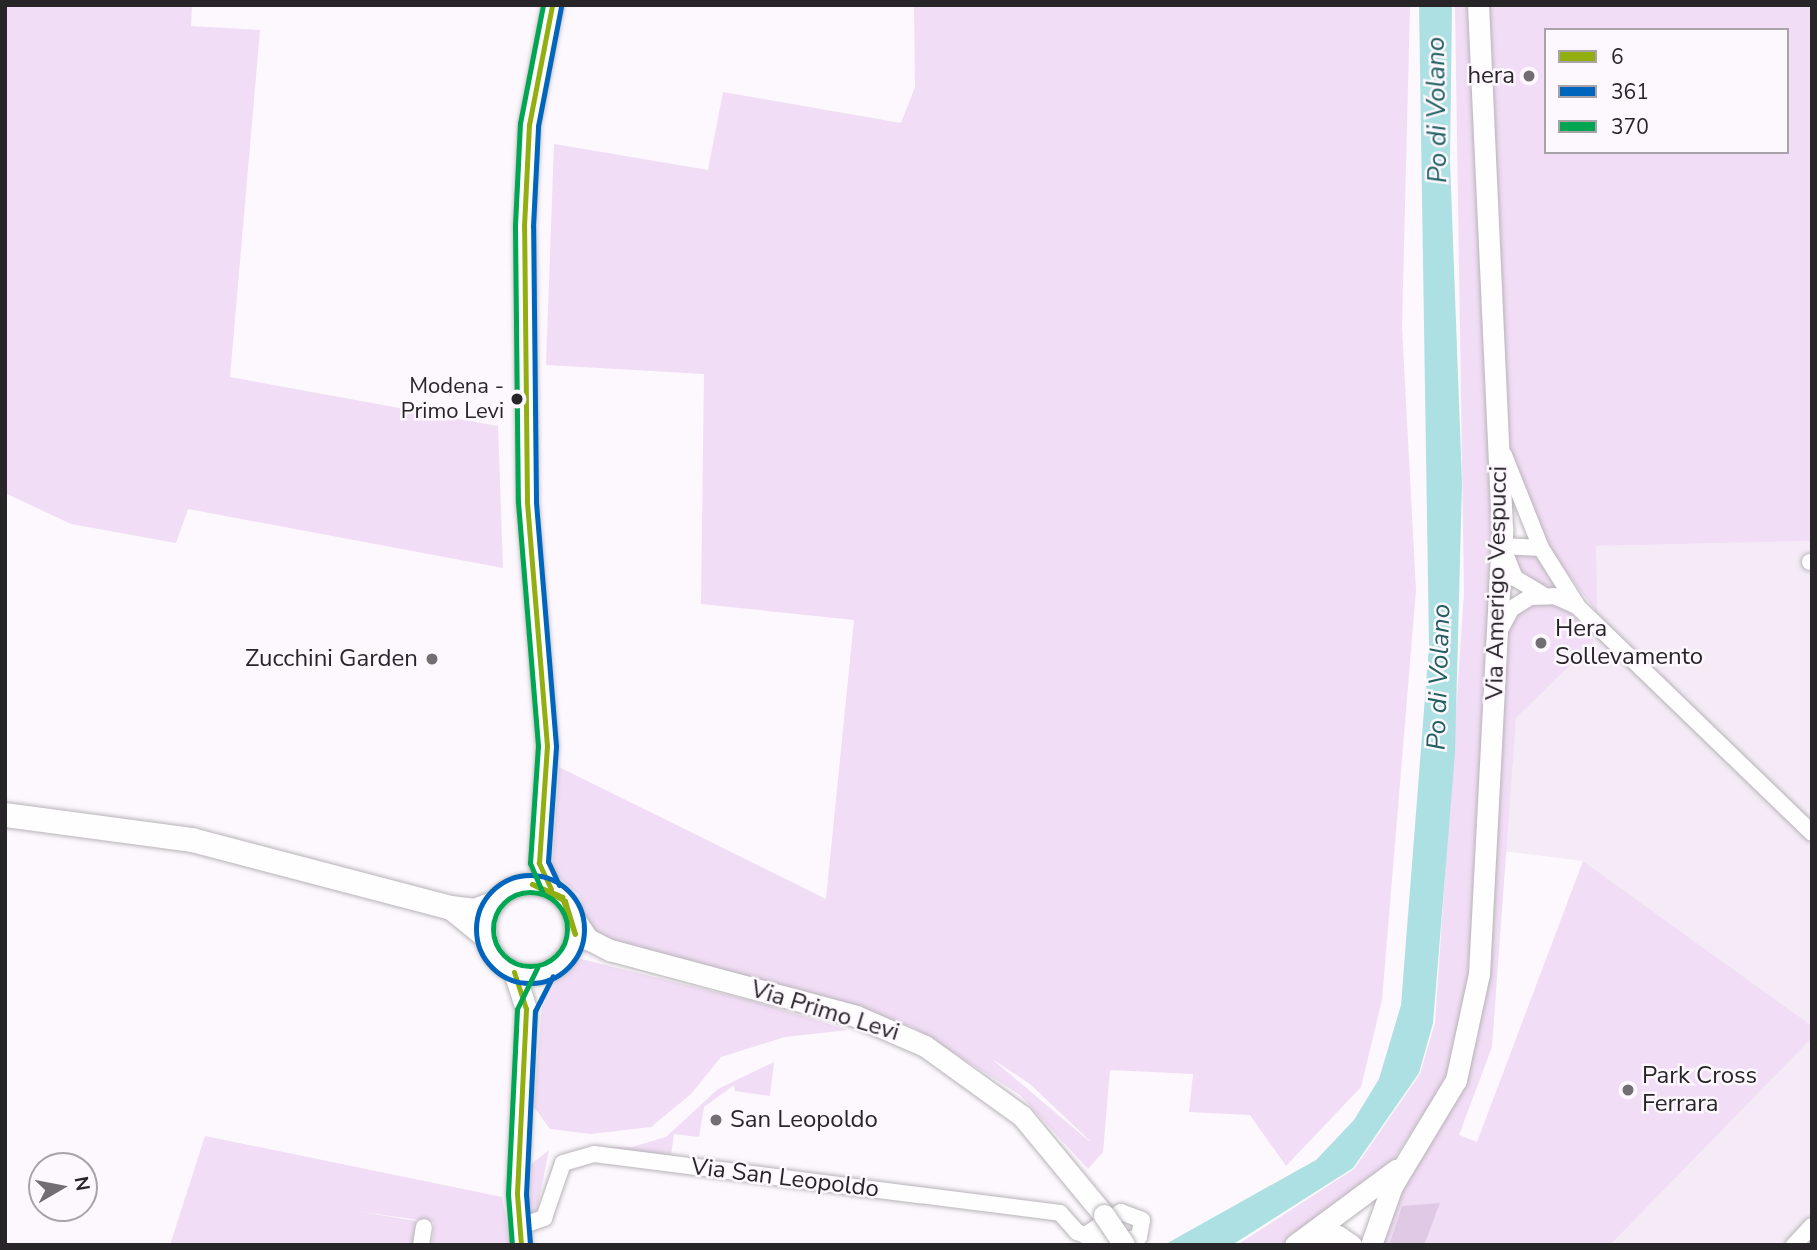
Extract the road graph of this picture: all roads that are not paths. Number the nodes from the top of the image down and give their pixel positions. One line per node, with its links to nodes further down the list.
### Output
1 (552, 5): 11 (main road)
2 (1478, 5): 3 (main road, Via Amerigo Vespucci)
3 (1498, 439): 4 (main road, Via Amerigo Vespucci); 5 (street)
4 (1502, 546): 5 (street); 6 (street); 8 (main road, Via Amerigo Vespucci)
5 (1541, 548): 7 (street)
6 (1542, 594): 7 (street); 8 (street)
7 (1578, 607): 10 (street)
8 (1500, 630): 23 (main road, Via Amerigo Vespucci)
9 (5, 814): 15 (highway)
10 (1812, 833)
11 (539, 841): 12 (main road); 13 (main road)
12 (518, 885): 13 (main road); 14 (main road)
13 (551, 889): 16 (main road)
14 (492, 904): 15 (highway); 17 (main road)
15 (450, 908): 17 (highway)
16 (573, 917): 18 (main road); 19 (main road)
17 (485, 936): 20 (main road)
18 (610, 950): 19 (main road); 31 (main road, Via Primo Levi, bridge)
19 (567, 956): 21 (main road)
20 (514, 972): 21 (main road); 22 (main road)
21 (545, 972): 22 (main road)
22 (526, 1009): 29 (main road)
23 (1416, 1147): 24 (main road); 27 (main road)
24 (1379, 1221): 27 (main road); 34 (main road)
25 (1812, 1226): 35 (street)
26 (424, 1227): 30 (street)
27 (1314, 1234): 32 (main road); 33 (main road)
28 (1085, 1235): 29 (street, Via San Leopoldo)
29 (519, 1236)
30 (421, 1245)
31 (1124, 1245)
32 (1295, 1245)
33 (1351, 1245)
34 (1371, 1245)
35 (1794, 1245)

